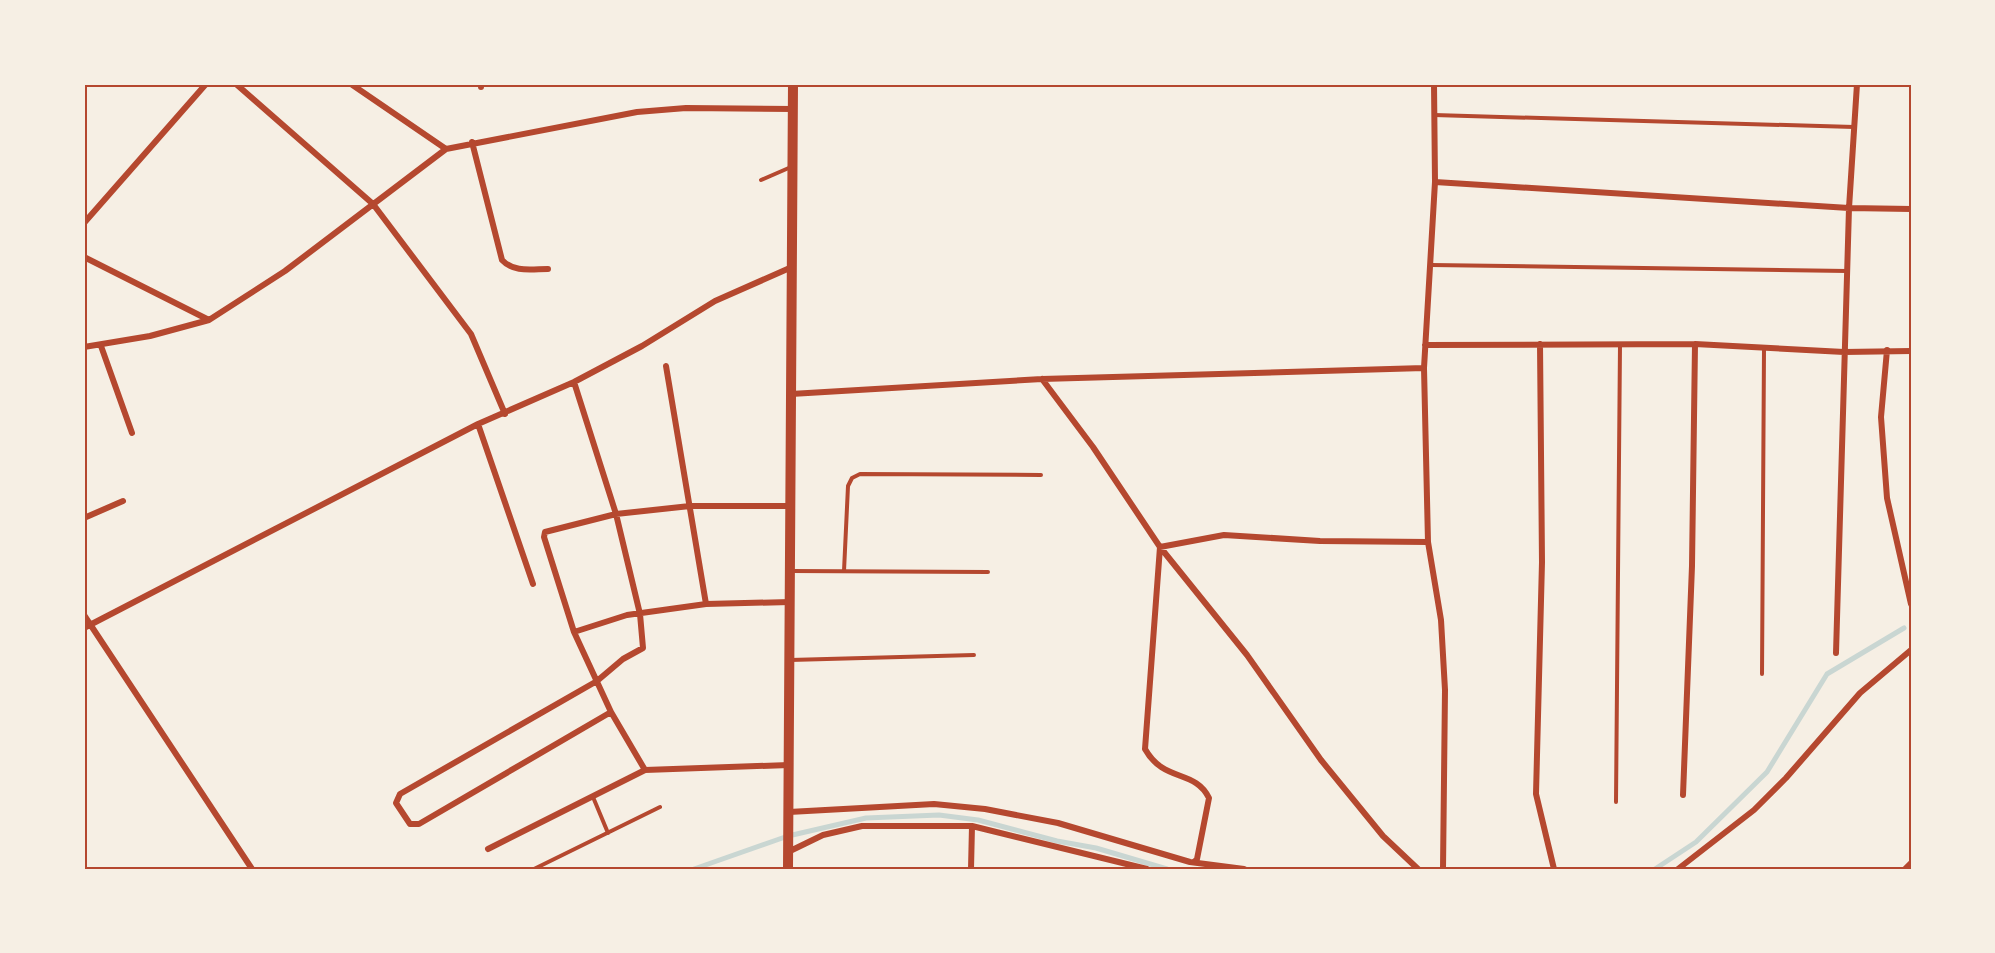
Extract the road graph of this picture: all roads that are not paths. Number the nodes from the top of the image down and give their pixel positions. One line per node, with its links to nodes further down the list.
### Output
1 (206, 84): 18 (street)
2 (236, 84): 15 (street)
3 (351, 84): 11 (street)
4 (793, 84): 7 (main road)
5 (1434, 84): 8 (street)
6 (1857, 84): 9 (street)
7 (793, 109): 10 (street); 12 (main road)
8 (1434, 115): 9 (lane); 14 (street)
9 (1854, 127): 16 (street)
10 (472, 142): 11 (street); 22 (street)
11 (446, 149): 15 (street)
12 (793, 166): 13 (lane); 21 (main road)
13 (761, 180)
14 (1435, 182): 16 (street); 20 (street)
15 (373, 204): 24 (street); 40 (street)
16 (1849, 208): 17 (street); 23 (street)
17 (1911, 209)
18 (84, 223)
19 (84, 257): 24 (street)
20 (1430, 265): 23 (lane); 27 (street)
21 (792, 267): 38 (street); 39 (main road)
22 (548, 269)
23 (1847, 271): 34 (street)
24 (209, 320): 29 (street)
25 (1540, 344): 27 (street); 28 (street); 90 (street)
26 (1695, 344): 28 (street); 31 (street); 71 (street)
27 (1425, 345): 36 (street)
28 (1620, 345): 73 (lane)
29 (101, 346): 30 (street); 42 (street)
30 (84, 347)
31 (1764, 347): 34 (street); 66 (lane)
32 (1887, 350): 33 (street); 34 (street); 57 (street)
33 (1911, 351)
34 (1844, 352): 63 (street)
35 (666, 366): 45 (street)
36 (1424, 368): 37 (street); 49 (street)
37 (1042, 379): 39 (street); 50 (street)
38 (574, 382): 40 (street); 47 (street)
39 (791, 394): 46 (main road)
40 (505, 414): 41 (street)
41 (478, 424): 54 (street); 60 (street)
42 (132, 433)
43 (1041, 475): 52 (lane)
44 (123, 501): 48 (street)
45 (690, 506): 46 (street); 47 (street); 56 (street)
46 (790, 506): 51 (main road)
47 (616, 514): 58 (street); 61 (street)
48 (84, 519)
49 (1428, 542): 50 (street); 89 (street)
50 (1160, 547): 80 (street); 88 (street)
51 (790, 571): 52 (lane); 55 (main road)
52 (844, 571): 53 (lane)
53 (988, 572)
54 (533, 584)
55 (790, 602): 56 (street); 65 (main road)
56 (706, 604): 58 (street)
57 (1911, 604)
58 (640, 614): 61 (street); 67 (street)
59 (84, 615): 60 (street)
60 (87, 626): 82 (street)
61 (574, 632): 67 (street)
62 (1911, 650): 91 (street)
63 (1836, 653)
64 (974, 656): 65 (lane)
65 (790, 660): 69 (main road)
66 (1762, 674)
67 (597, 681): 68 (street); 68 (street)
68 (611, 712): 70 (street)
69 (789, 765): 70 (street); 75 (main road)
70 (645, 770): 72 (street)
71 (1683, 795)
72 (593, 796): 77 (lane); 78 (street)
73 (1616, 802)
74 (660, 807): 77 (lane)
75 (789, 812): 79 (main road); 80 (street)
76 (972, 826): 79 (street); 85 (street); 86 (street)
77 (608, 833): 83 (lane)
78 (488, 849)
79 (788, 850): 84 (main road)
80 (1194, 862): 87 (street)
81 (1911, 863): 92 (street)
82 (252, 869)
83 (534, 869)
84 (788, 869)
85 (971, 869)
86 (1147, 869)
87 (1244, 869)
88 (1418, 869)
89 (1443, 869)
90 (1554, 869)
91 (1678, 869)
92 (1905, 869)

